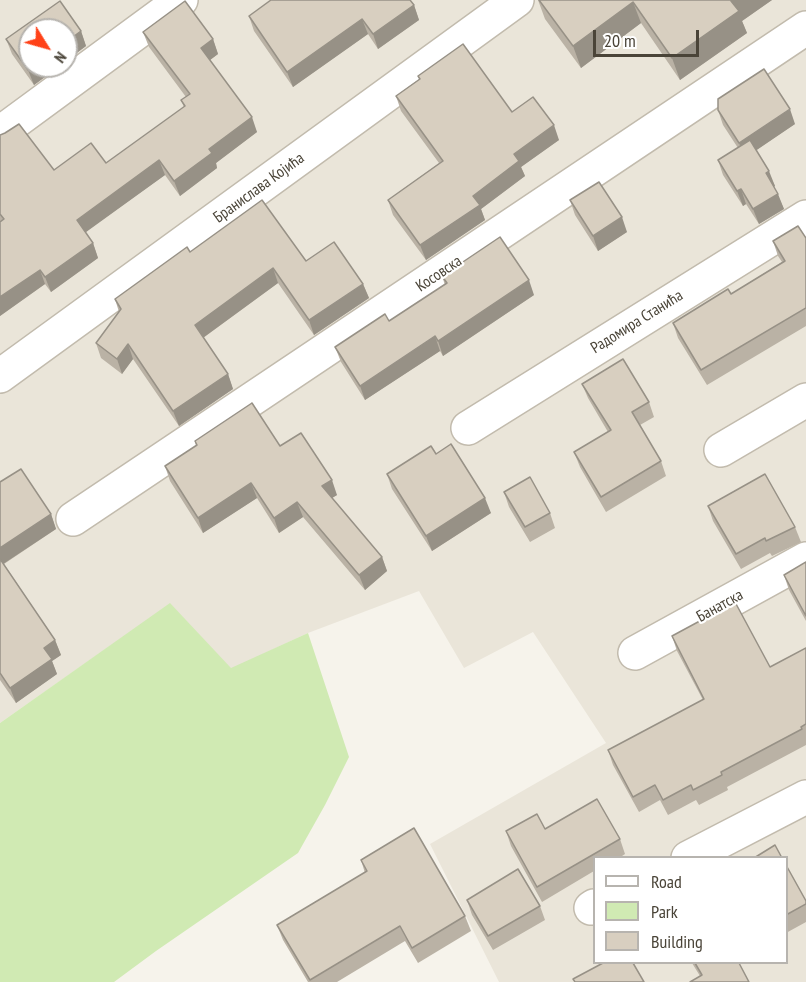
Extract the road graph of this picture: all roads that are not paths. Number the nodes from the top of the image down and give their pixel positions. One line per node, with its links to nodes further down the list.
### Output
1 (181, 0): 4 (street)
2 (517, 0): 6 (street, Бранислава Којића)
3 (806, 28): 10 (street, Косовска)
4 (0, 133)
5 (806, 217): 8 (street, Радомира Станића)
6 (0, 376)
7 (806, 400): 9 (street)
8 (468, 428)
9 (721, 450)
10 (73, 519)
11 (806, 559): 12 (street, Банатска)
12 (635, 653)
13 (806, 797): 14 (street)
14 (692, 856)

